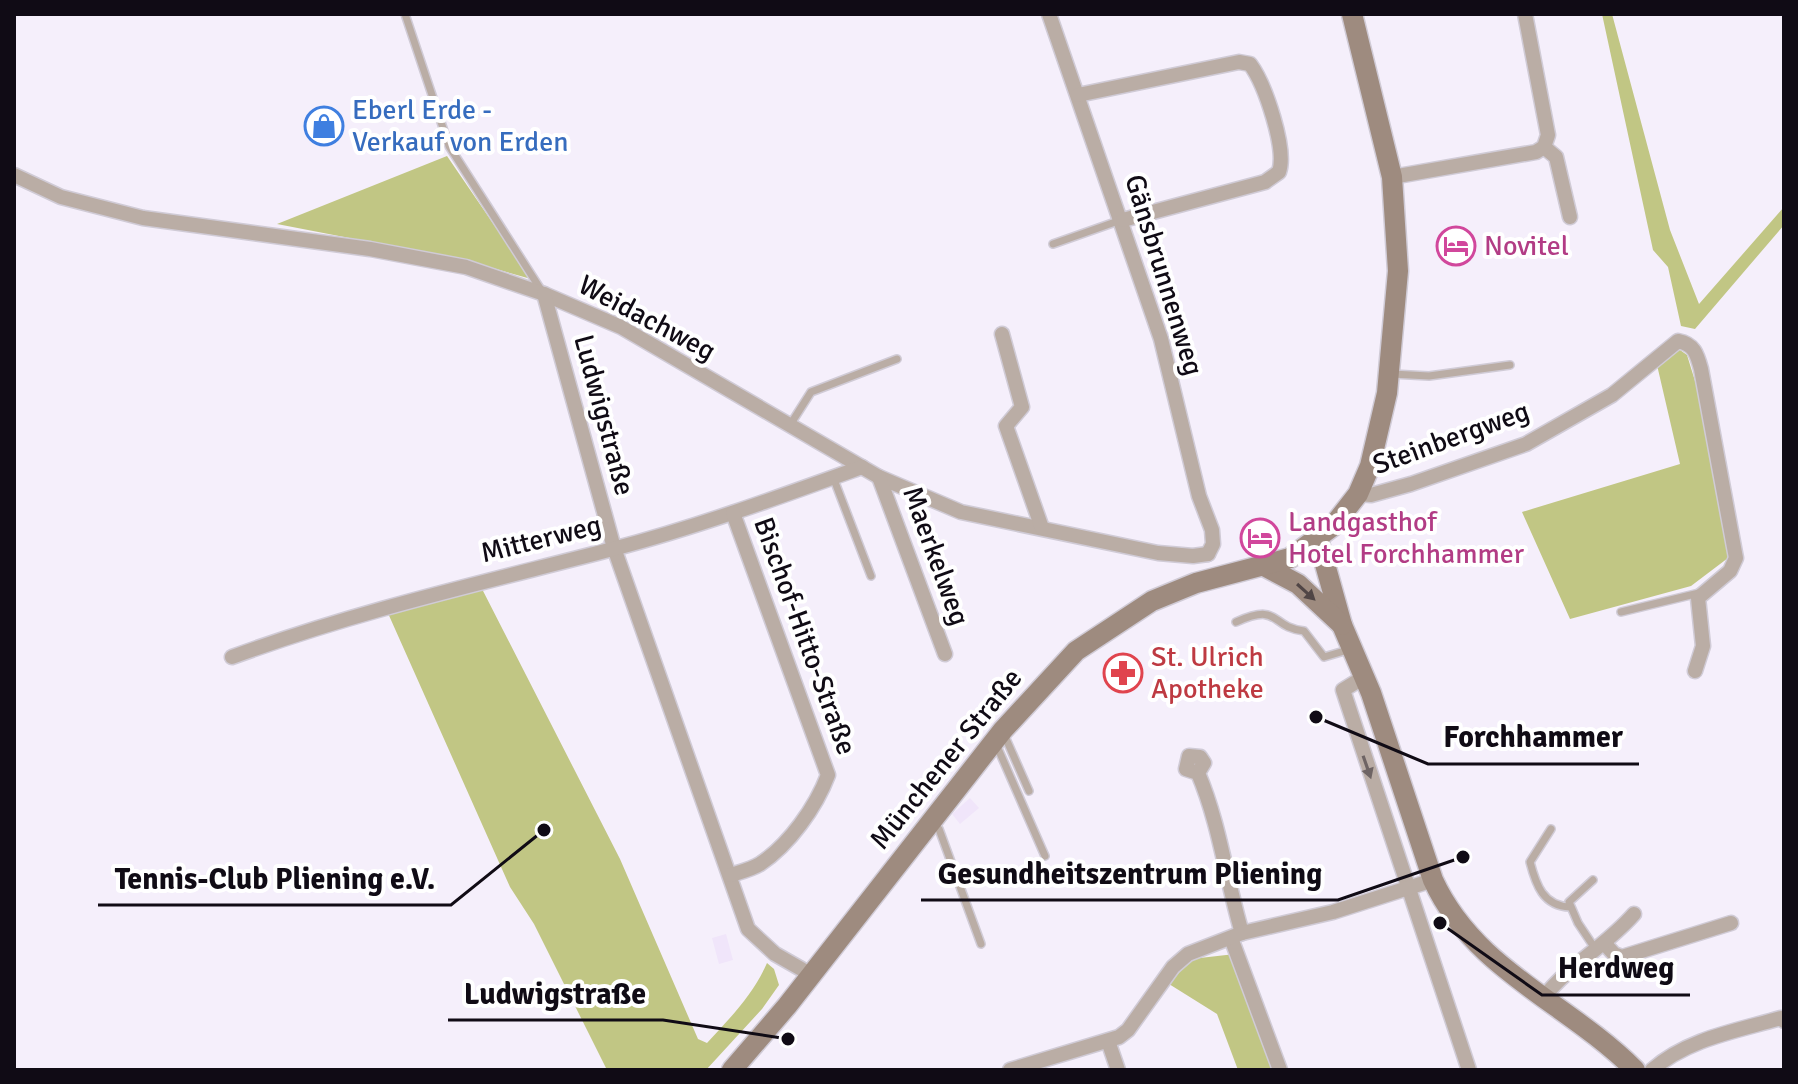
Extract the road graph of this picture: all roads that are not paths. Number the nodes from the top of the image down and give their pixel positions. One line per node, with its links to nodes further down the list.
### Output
1 (405, 14): 12 (lane)
2 (1049, 14): 5 (street, Gänsbrunnenweg)
3 (1352, 14): 7 (main road, Münchener Straße)
4 (1525, 14): 6 (street)
5 (1078, 95): 10 (street, Gänsbrunnenweg); 10 (street)
6 (1544, 147): 7 (street); 9 (street)
7 (1392, 177): 16 (main road, Münchener Straße)
8 (15, 178): 12 (street, Weidachweg)
9 (1570, 217)
10 (1123, 220): 11 (lane); 26 (street, Gänsbrunnenweg)
11 (1053, 244)
12 (544, 294): 17 (street, Weidachweg); 25 (street, Ludwigstraße)
13 (1002, 334): 23 (street)
14 (897, 359): 17 (lane)
15 (1510, 365): 16 (lane)
16 (1390, 374): 21 (main road, Münchener Straße)
17 (790, 425): 18 (street, Weidachweg)
18 (862, 467): 19 (street, Mitterweg); 20 (street, Weidachweg)
19 (833, 477): 22 (street, Mitterweg); 28 (lane)
20 (879, 477): 23 (street, Weidachweg); 35 (street, Maerkelweg)
21 (1358, 494): 24 (main road, Münchener Straße); 30 (street, Steinbergweg)
22 (733, 513): 25 (street, Mitterweg); 45 (street, Bischof-Hitto-Straße)
23 (1042, 528): 26 (street, Weidachweg)
24 (1318, 539): 27 (main road, Münchener Straße); 33 (main road)
25 (614, 548): 36 (street, Mitterweg); 45 (street, Ludwigstraße)
26 (1208, 554): 29 (street)
27 (1264, 566): 29 (main road, Münchener Straße); 33 (main road, one-way to 33)
28 (871, 576)
29 (1226, 576): 39 (main road, Münchener Straße)
30 (1701, 593): 31 (lane); 37 (street)
31 (1621, 612)
32 (1236, 622): 34 (lane)
33 (1342, 625): 34 (main road)
34 (1353, 649): 38 (main road)
35 (945, 654)
36 (232, 657)
37 (1695, 671)
38 (1364, 677): 46 (main road); 48 (street, one-way to 48)
39 (999, 735): 41 (lane); 42 (main road, Münchener Straße); 44 (lane)
40 (1198, 773): 52 (street)
41 (1029, 791)
42 (929, 822): 53 (lane); 55 (main road, Münchener Straße)
43 (1551, 829): 49 (lane)
44 (1045, 856)
45 (731, 875): 55 (street, Ludwigstraße)
46 (1433, 880): 48 (street); 56 (main road)
47 (1593, 880): 49 (lane)
48 (1408, 889): 52 (street); 63 (street)
49 (1570, 907): 54 (lane)
50 (1634, 914): 54 (street)
51 (1731, 923): 54 (street)
52 (1236, 936): 58 (street); 62 (street)
53 (981, 944)
54 (1600, 947): 56 (street)
55 (810, 974): 59 (main road, Münchener Straße)
56 (1544, 997): 64 (main road)
57 (1784, 1021): 65 (street)
58 (1108, 1041): 60 (street); 61 (street)
59 (732, 1070)
60 (1010, 1070)
61 (1118, 1070)
62 (1280, 1070)
63 (1469, 1070)
64 (1635, 1070)
65 (1652, 1070)

